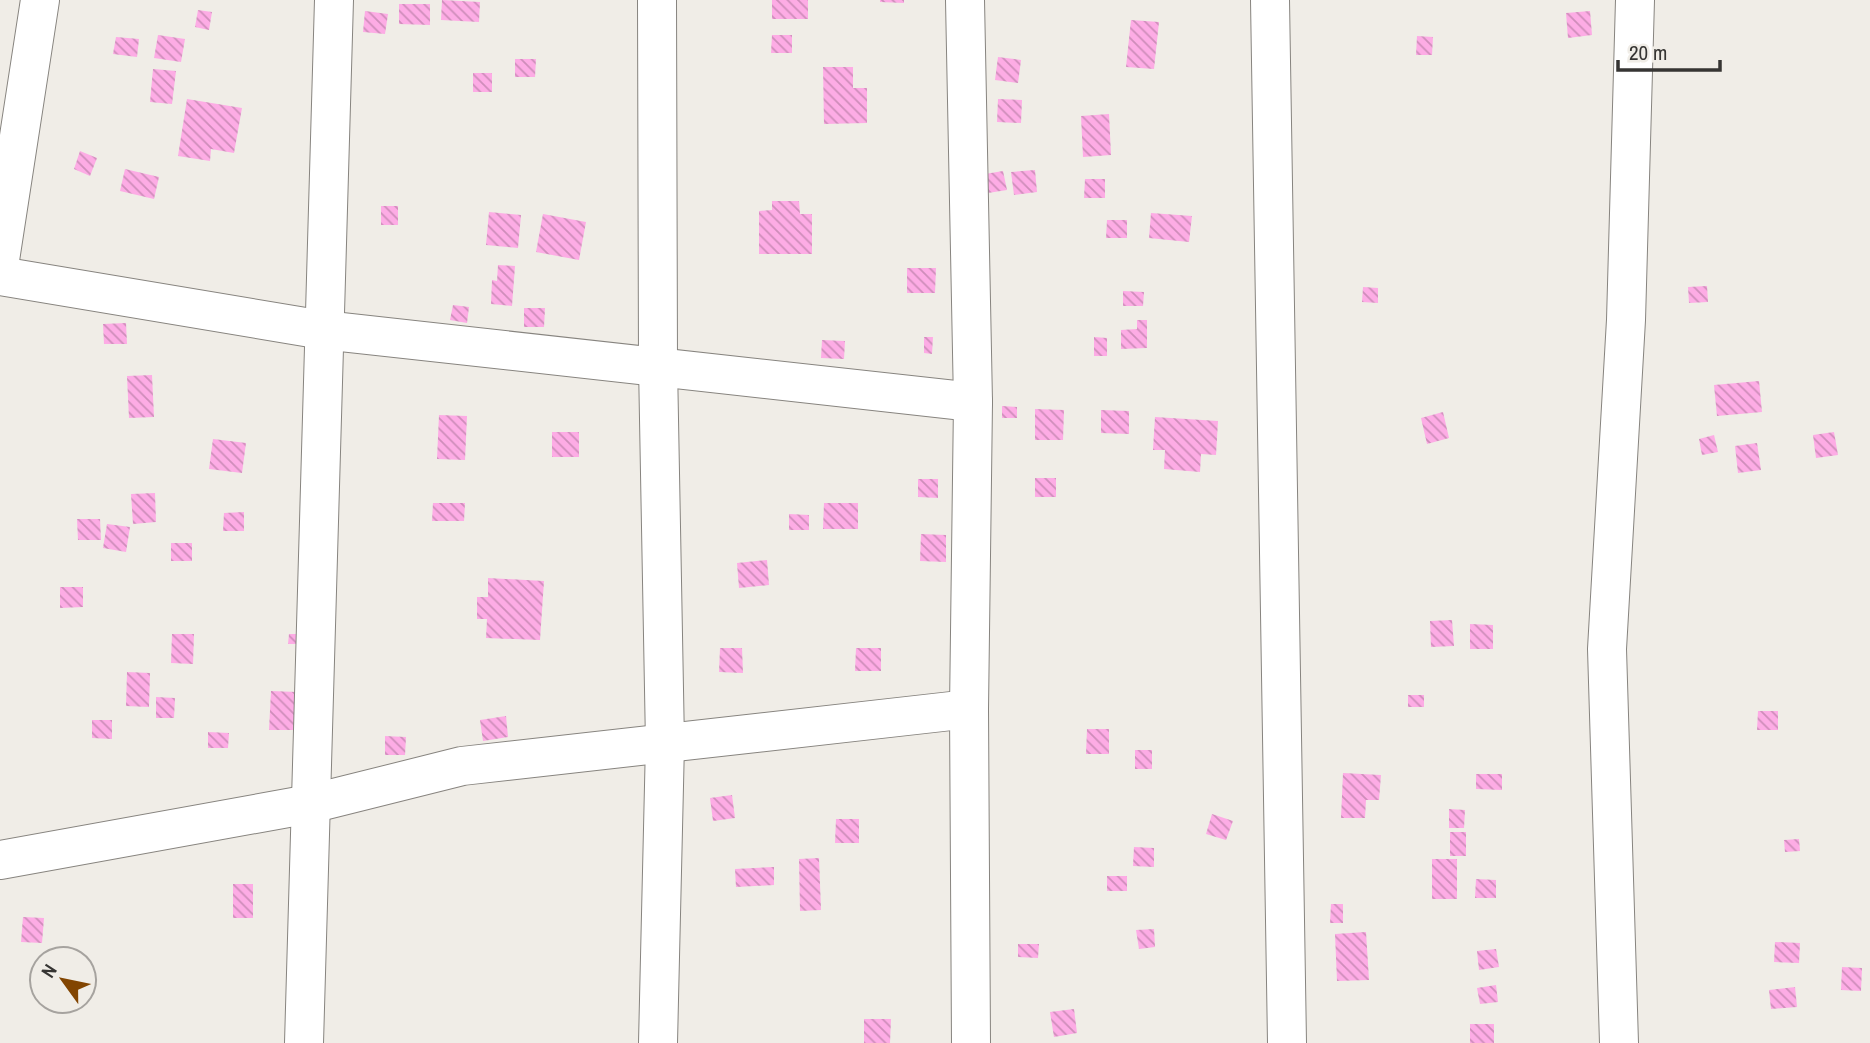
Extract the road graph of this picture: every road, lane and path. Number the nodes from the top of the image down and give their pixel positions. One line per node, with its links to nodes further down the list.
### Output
1 (40, 0): 7 (street)
2 (334, 0): 9 (street)
3 (657, 0): 10 (street)
4 (965, 0): 11 (street)
5 (1270, 0): 19 (street)
6 (1635, 0): 20 (street)
7 (0, 260)
8 (0, 276): 9 (street)
9 (323, 330): 10 (street); 14 (street)
10 (658, 365): 11 (street); 13 (street)
11 (973, 402): 12 (street)
12 (969, 709): 13 (street); 18 (street)
13 (666, 743): 14 (street); 17 (street)
14 (310, 804): 15 (street); 16 (street)
15 (0, 860)
16 (304, 1043)
17 (658, 1043)
18 (971, 1043)
19 (1287, 1043)
20 (1619, 1043)

